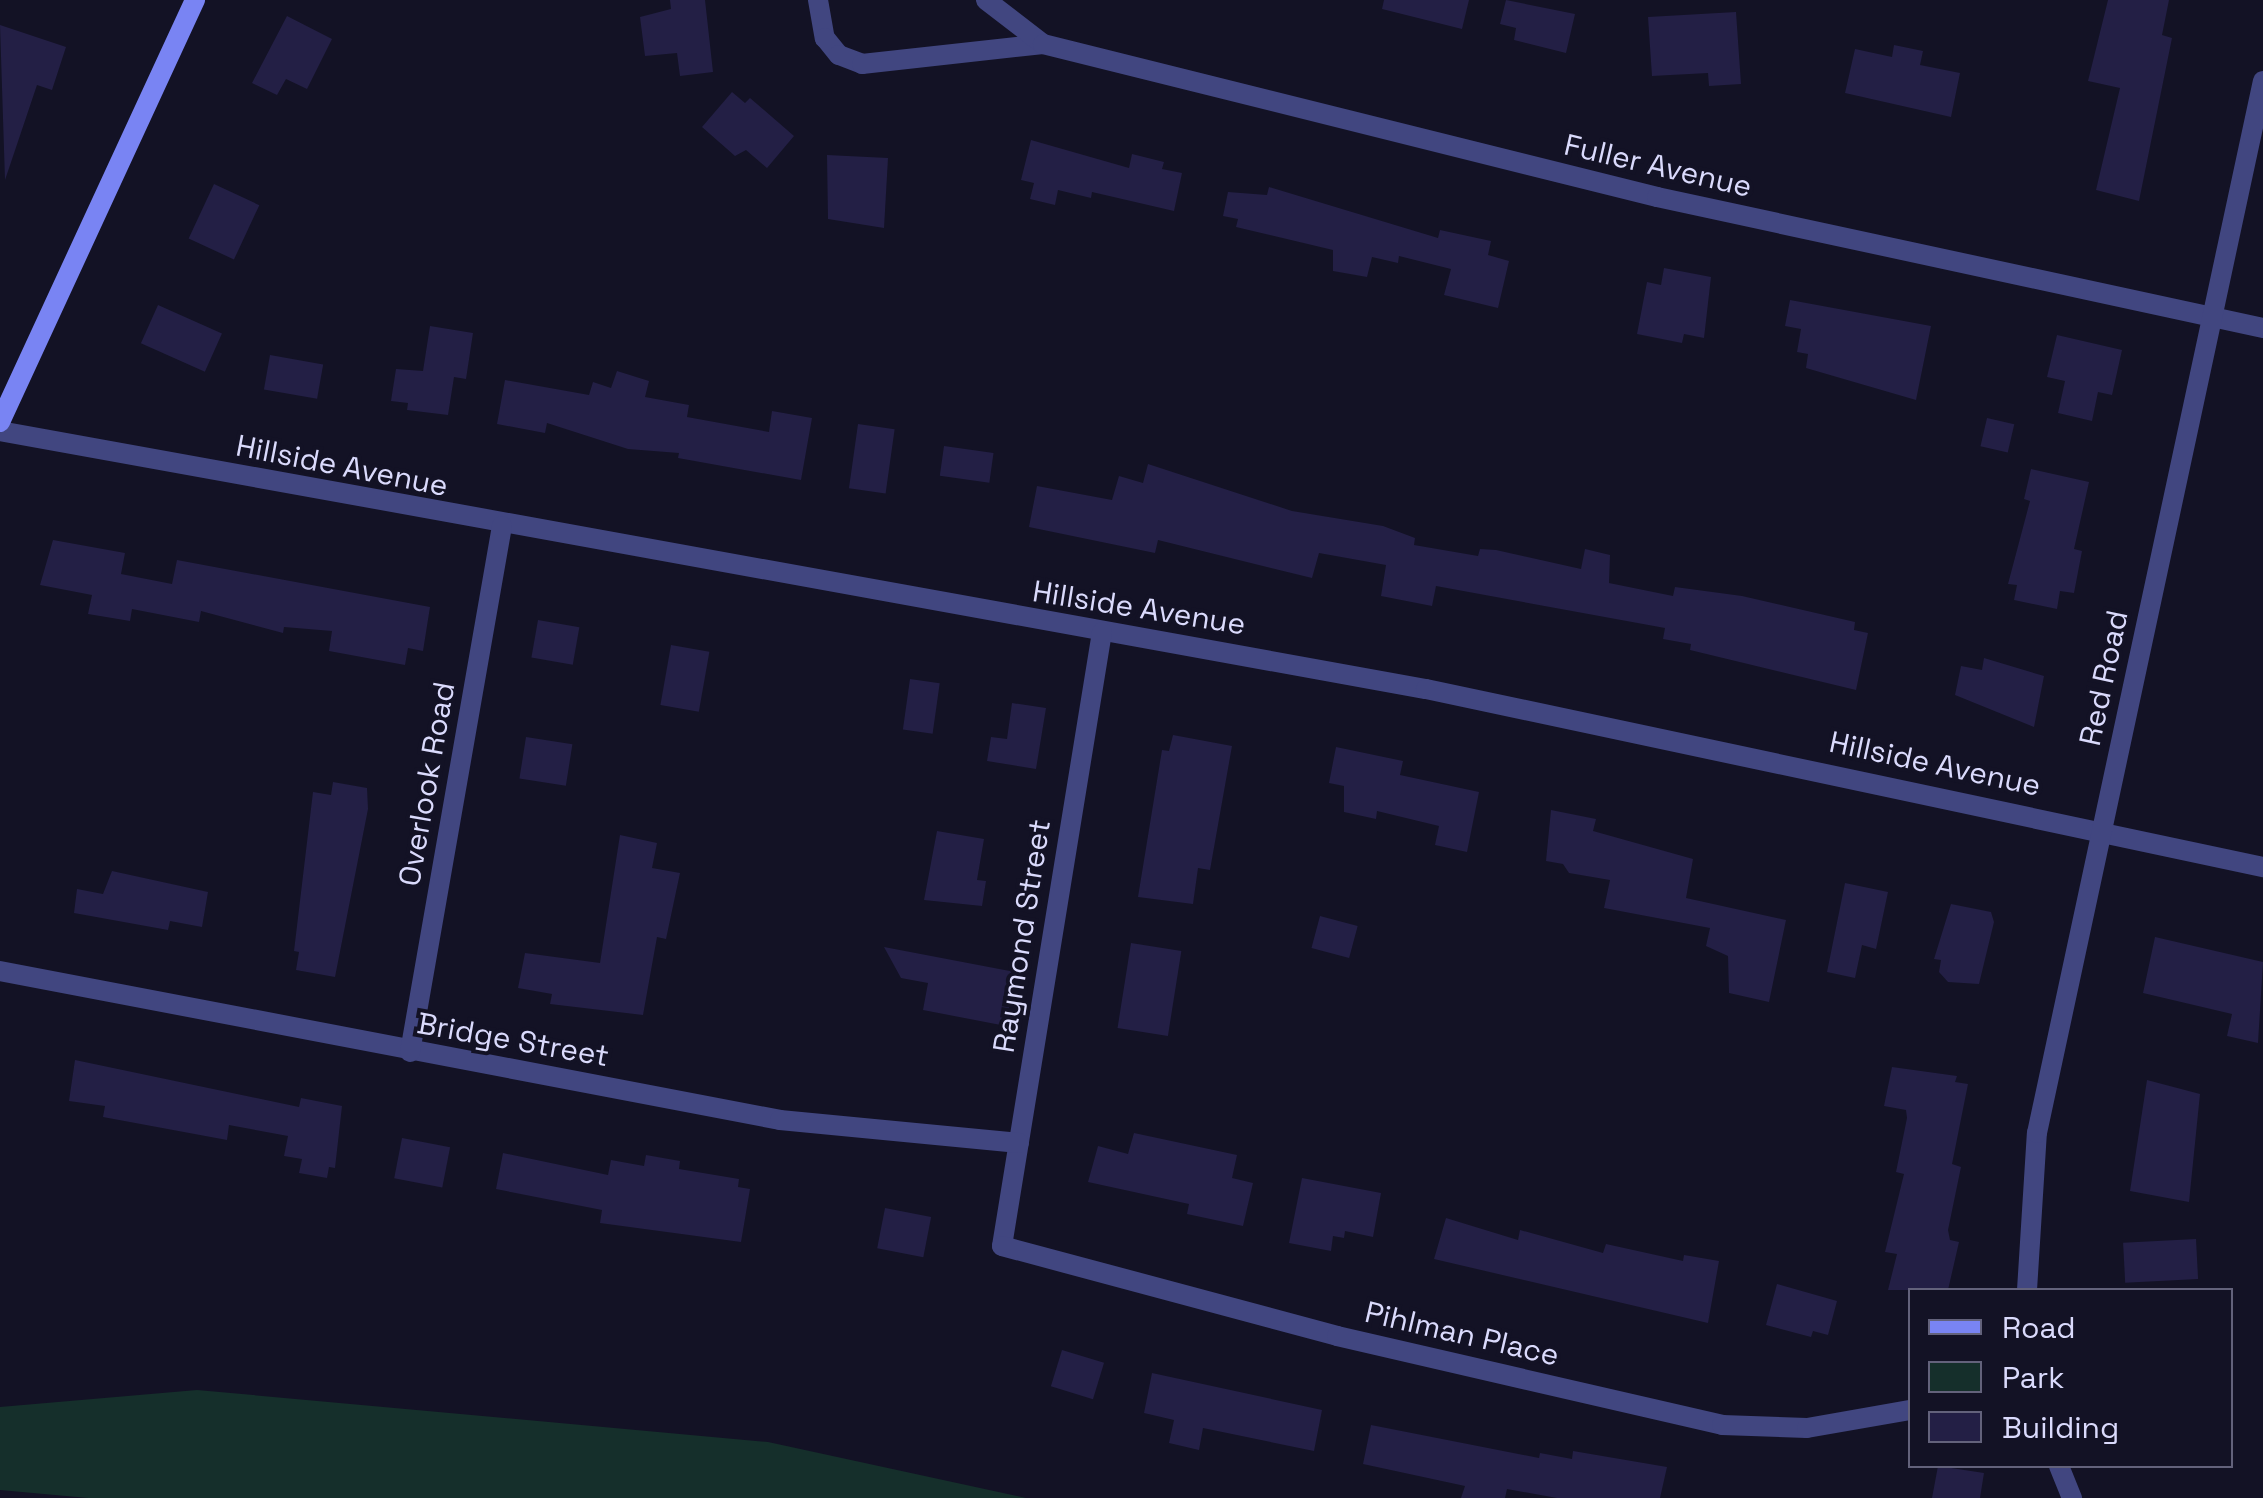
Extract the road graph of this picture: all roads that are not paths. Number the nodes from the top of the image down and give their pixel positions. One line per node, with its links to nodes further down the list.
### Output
1 (195, 0): 8 (main road)
2 (818, 0): 4 (street, Fuller Avenue)
3 (986, 0): 4 (street, Fuller Avenue)
4 (1043, 44): 6 (street, Fuller Avenue)
5 (2263, 81): 6 (street, Red Road)
6 (2212, 317): 7 (street, Fuller Avenue); 12 (street, Red Road)
7 (2263, 328)
8 (0, 422)
9 (0, 431): 10 (street, Hillside Avenue)
10 (502, 526): 11 (street, Hillside Avenue); 15 (street, Overlook Road)
11 (1102, 632): 12 (street, Hillside Avenue); 16 (street, Raymond Street)
12 (2102, 830): 13 (street, Hillside Avenue); 18 (street, Red Road)
13 (2263, 867)
14 (0, 970): 15 (street, Bridge Street)
15 (410, 1052): 16 (street, Bridge Street)
16 (1019, 1143): 17 (street, Raymond Street)
17 (1006, 1247): 19 (street, Pihlman Place)
18 (2028, 1288)
19 (1908, 1410)
20 (2059, 1468): 21 (street)
21 (2072, 1498)

